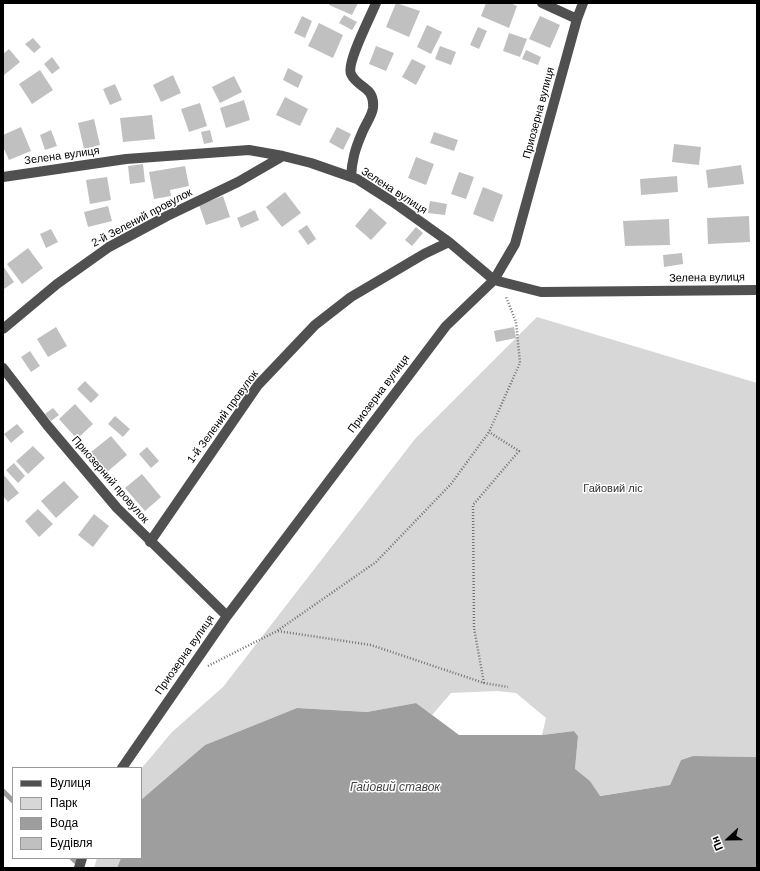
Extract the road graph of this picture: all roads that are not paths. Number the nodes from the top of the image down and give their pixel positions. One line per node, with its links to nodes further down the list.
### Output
1 (376, 3): 7 (street)
2 (542, 3): 4 (street)
3 (583, 3): 4 (street, Приозерна вулиця)
4 (577, 19): 9 (street, Приозерна вулиця)
5 (283, 156): 6 (street, Зелена вулиця); 7 (street, Зелена вулиця); 11 (street, 2-й Зелений провулок)
6 (3, 177)
7 (351, 177): 8 (street, Зелена вулиця)
8 (449, 242): 9 (street, Зелена вулиця); 13 (street, 1-й Зелений провулок)
9 (498, 282): 10 (street, Зелена вулиця); 14 (street, Приозерна вулиця)
10 (757, 290)
11 (3, 329)
12 (3, 368): 13 (street, Приозерний провулок)
13 (150, 542): 14 (street, Приозерний провулок)
14 (227, 616): 15 (street, Приозерна вулиця)
15 (123, 767)

